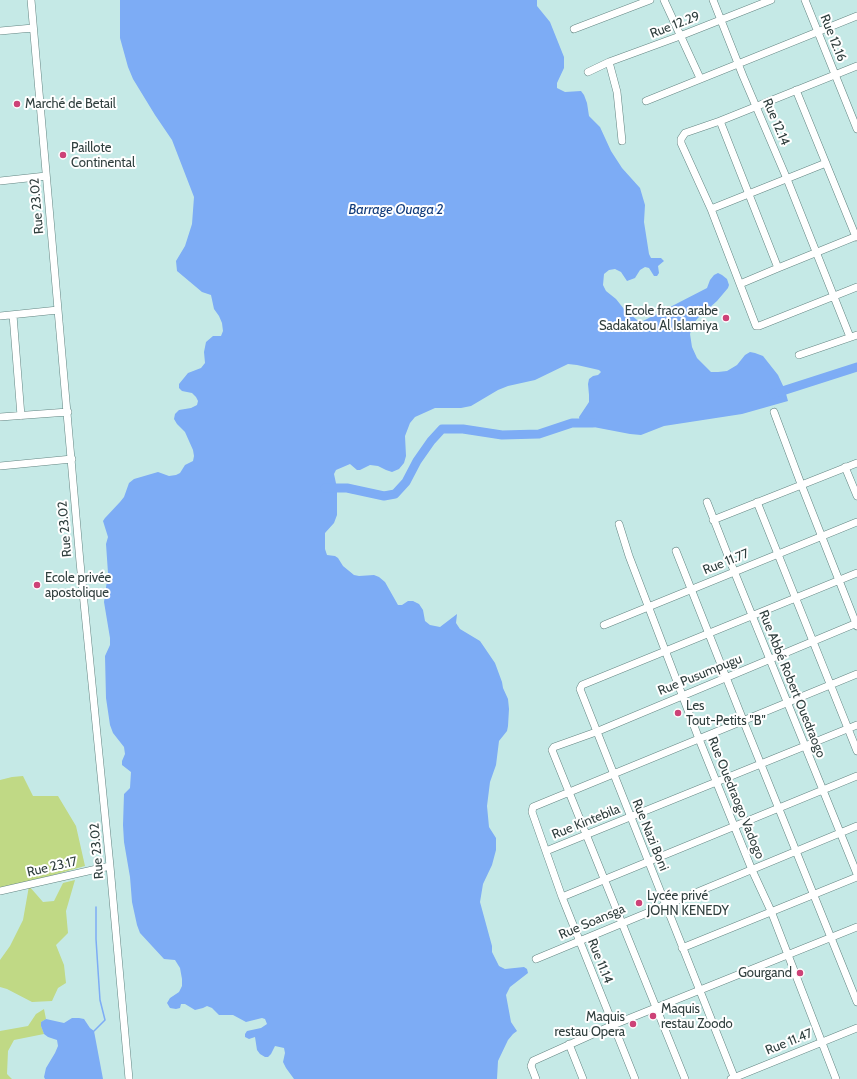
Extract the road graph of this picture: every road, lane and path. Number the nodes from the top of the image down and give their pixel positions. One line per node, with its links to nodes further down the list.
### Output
1 (31, 0): 9 (street, Rue 23.02)
2 (650, 0): 10 (street)
3 (664, 0): 13 (street)
4 (713, 0): 8 (street, Rue 12.14)
5 (771, 0): 8 (street, Rue 12.29)
6 (805, 0): 12 (street, Rue 12.16)
7 (857, 16): 12 (street)
8 (722, 20): 13 (street, Rue 12.29); 15 (street, Rue 12.14)
9 (33, 28): 11 (street); 27 (street, Rue 23.02)
10 (574, 29)
11 (0, 31)
12 (818, 31): 15 (street); 18 (street, Rue 12.16)
13 (680, 36): 14 (street, Rue 12.29); 19 (street)
14 (609, 62): 17 (street, Rue 12.29); 25 (street)
15 (738, 63): 19 (street); 22 (street, Rue 12.14)
16 (857, 66): 18 (street)
17 (588, 72)
18 (836, 75): 20 (street); 24 (street, Rue 12.16)
19 (700, 78): 21 (street)
20 (796, 90): 22 (street); 26 (street)
21 (646, 101)
22 (757, 106): 23 (street); 28 (street, Rue 12.14)
23 (720, 121): 30 (street); 31 (street)
24 (857, 129)
25 (622, 141)
26 (826, 163): 28 (street); 32 (street)
27 (46, 176): 29 (street); 38 (street, Rue 23.02)
28 (787, 179): 30 (street); 33 (street, Rue 12.14)
29 (0, 181)
30 (749, 194): 31 (street); 34 (street)
31 (711, 209): 35 (street)
32 (856, 237): 33 (street)
33 (817, 253): 34 (street); 37 (street, Rue 12.14)
34 (778, 268): 35 (street)
35 (740, 284): 37 (street)
36 (857, 287): 37 (street)
37 (834, 296): 41 (street, Rue 12.14)
38 (58, 310): 39 (street); 43 (street, Rue 23.02)
39 (13, 315): 40 (street); 45 (street)
40 (0, 316)
41 (854, 336): 42 (street)
42 (799, 355)
43 (68, 412): 45 (street); 47 (street, Rue 23.02)
44 (774, 412): 51 (street)
45 (21, 416): 46 (street)
46 (0, 418)
47 (72, 459): 49 (street); 101 (street, Rue 23.02)
48 (857, 463): 50 (street)
49 (0, 466)
50 (845, 467): 51 (street); 52 (street)
51 (801, 484): 54 (street); 58 (street)
52 (857, 496)
53 (707, 502): 55 (street, Rue Abbé Robert Ouedraogo)
54 (757, 502): 55 (street); 60 (street)
55 (713, 520): 61 (street, Rue Abbé Robert Ouedraogo)
56 (857, 522): 58 (street, Rue 11.77)
57 (619, 524): 66 (street, Rue Ouedraogo Vadogo)
58 (821, 537): 60 (street, Rue 11.77); 63 (street)
59 (676, 551): 64 (street)
60 (778, 554): 61 (street, Rue 11.77); 65 (street)
61 (734, 571): 64 (street, Rue 11.77); 67 (street, Rue Abbé Robert Ouedraogo)
62 (857, 572): 63 (street)
63 (839, 580): 65 (street); 69 (street)
64 (690, 590): 66 (street, Rue 11.77); 70 (street)
65 (796, 598): 67 (street); 71 (street)
66 (648, 607): 68 (street, Rue 11.77); 72 (street, Rue Ouedraogo Vadogo)
67 (751, 615): 70 (street); 73 (street, Rue Abbé Robert Ouedraogo)
68 (604, 624)
69 (857, 624): 71 (street, Rue Pusumpugu)
70 (709, 634): 72 (street); 75 (street)
71 (812, 641): 73 (street, Rue Pusumpugu); 76 (street)
72 (666, 651): 77 (street, Rue Ouedraogo Vadogo); 82 (street, Rue Nazi Boni)
73 (770, 660): 75 (street, Rue Pusumpugu); 78 (street, Rue Abbé Robert Ouedraogo)
74 (857, 674): 76 (street)
75 (726, 678): 77 (street, Rue Pusumpugu); 79 (street)
76 (830, 684): 78 (street); 81 (street)
77 (682, 695): 82 (street, Rue Pusumpugu); 83 (street, Rue Ouedraogo Vadogo)
78 (787, 702): 79 (street); 84 (street, Rue Abbé Robert Ouedraogo)
79 (743, 720): 83 (street); 86 (street)
80 (857, 724): 81 (street, Rue Kintebila)
81 (847, 728): 84 (street, Rue Kintebila); 85 (street)
82 (596, 732): 87 (street, Rue Nazi Boni); 91 (street, Rue Pusumpugu)
83 (699, 739): 87 (street); 89 (street, Rue Ouedraogo Vadogo)
84 (804, 746): 86 (street, Rue Kintebila); 90 (street, Rue Abbé Robert Ouedraogo)
85 (857, 751)
86 (761, 764): 89 (street, Rue Kintebila); 92 (street)
87 (613, 774): 91 (street); 93 (street, Rue Nazi Boni)
88 (857, 776): 90 (street)
89 (716, 782): 93 (street, Rue Kintebila); 94 (street, Rue Ouedraogo Vadogo)
90 (822, 790): 92 (street); 96 (street, Rue Abbé Robert Ouedraogo)
91 (569, 792): 97 (street); 98 (street, Rue 11.14)
92 (778, 808): 94 (street); 99 (street)
93 (630, 817): 97 (street, Rue Kintebila); 100 (street, Rue Nazi Boni)
94 (735, 826): 100 (street); 102 (street, Rue Ouedraogo Vadogo)
95 (857, 826): 96 (street, Rue Soansga)
96 (841, 832): 99 (street, Rue Soansga); 103 (street, Rue Abbé Robert Ouedraogo)
97 (586, 834): 98 (street, Rue Kintebila); 104 (street)
98 (546, 851): 107 (street, Rue 11.14)
99 (797, 851): 102 (street, Rue Soansga); 106 (street)
100 (647, 861): 104 (street); 108 (street, Rue Nazi Boni)
101 (110, 866): 105 (street, Rue 23.17); 125 (street, Rue 23.02)
102 (752, 870): 108 (street, Rue Soansga); 109 (street, Rue Ouedraogo Vadogo)
103 (857, 876): 106 (street)
104 (604, 879): 107 (street); 110 (street)
105 (0, 891)
106 (814, 894): 109 (street); 112 (street)
107 (562, 897): 113 (street, Rue 11.14)
108 (665, 905): 110 (street, Rue Soansga); 114 (street, Rue Nazi Boni)
109 (771, 911): 114 (street); 115 (street, Rue Ouedraogo Vadogo)
110 (622, 923): 113 (street, Rue Soansga); 119 (street)
111 (857, 927): 112 (street)
112 (831, 938): 115 (street); 118 (street)
113 (579, 941): 116 (street, Rue Soansga); 120 (street, Rue 11.14)
114 (682, 948): 117 (street, Rue Nazi Boni)
115 (788, 955): 117 (street); 122 (street, Rue Ouedraogo Vadogo)
116 (536, 959)
117 (699, 991): 119 (street); 124 (street, Rue Nazi Boni)
118 (857, 1002)
119 (656, 1008): 120 (street); 129 (street)
120 (613, 1025): 123 (street); 128 (street, Rue 11.14)
121 (857, 1028): 122 (street, Rue 11.47)
122 (822, 1042): 124 (street, Rue 11.47); 130 (street, Rue Ouedraogo Vadogo)
123 (569, 1044): 126 (street); 127 (street)
124 (733, 1078)
125 (129, 1079)
126 (536, 1079)
127 (583, 1079)
128 (635, 1079)
129 (685, 1079)
130 (836, 1079)

